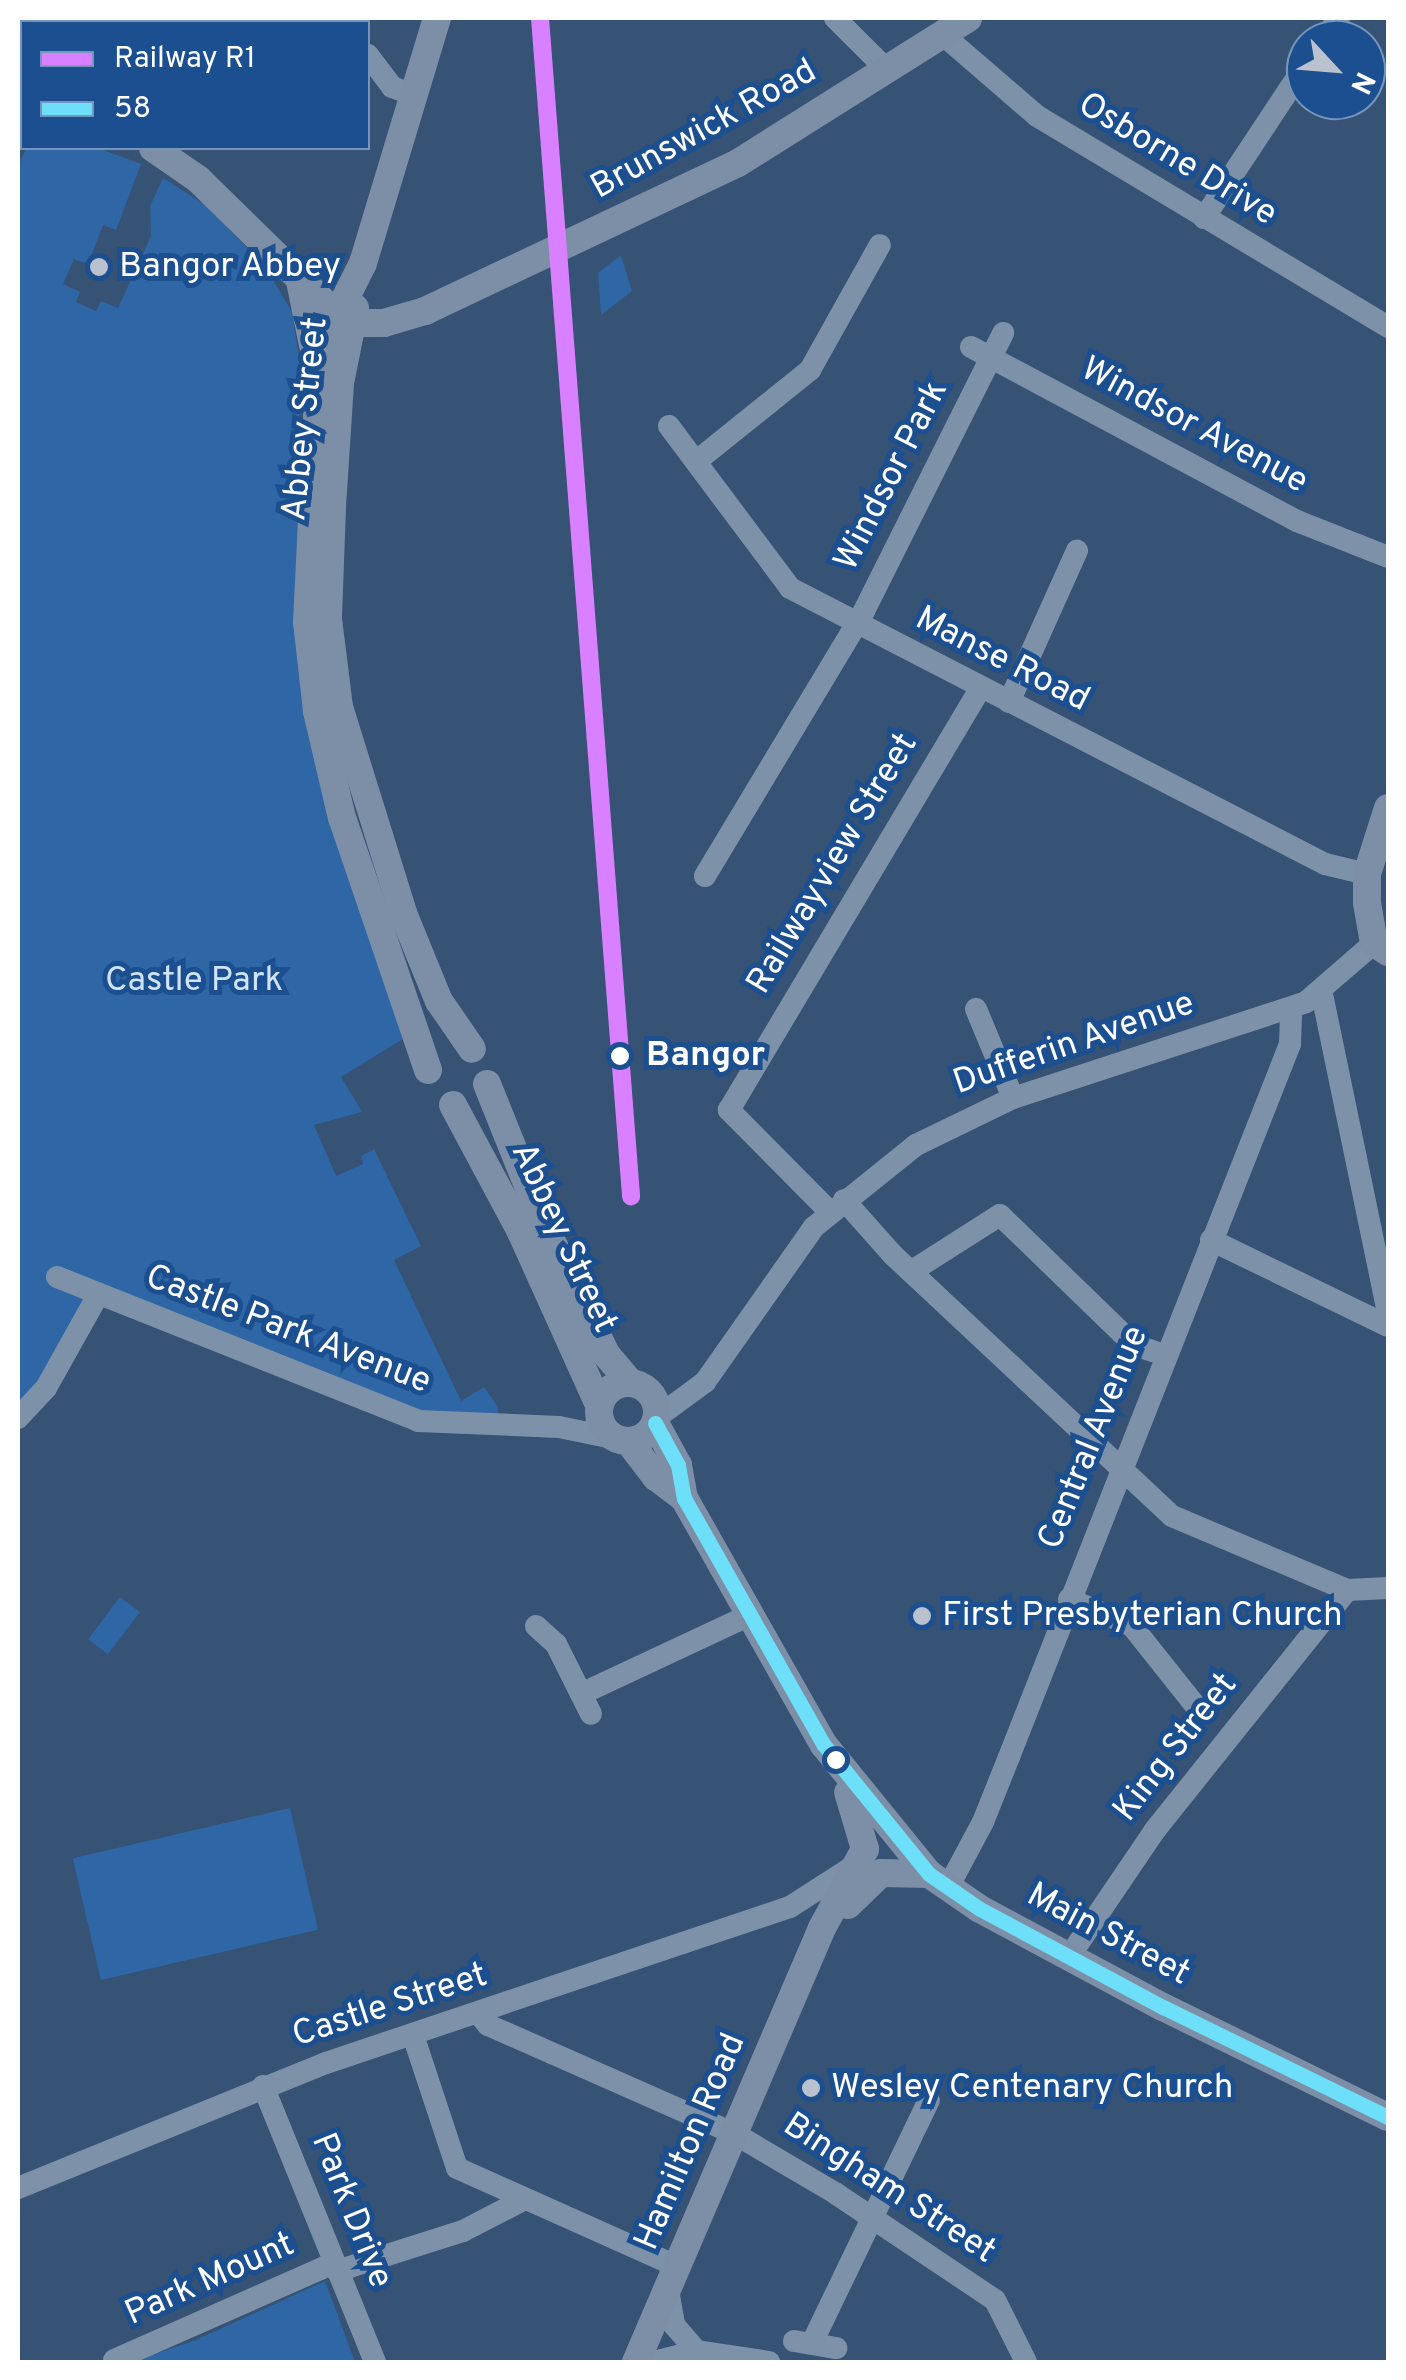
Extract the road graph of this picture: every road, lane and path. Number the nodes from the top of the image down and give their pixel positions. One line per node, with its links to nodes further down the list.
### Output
1 (437, 18): 8 (main road, Abbey Street)
2 (835, 18): 6 (street)
3 (968, 18): 4 (main road, Brunswick Road)
4 (942, 34): 6 (main road, Brunswick Road); 10 (street, Osborne Drive)
5 (370, 58): 8 (street)
6 (887, 70): 13 (main road, Brunswick Road)
7 (1286, 94): 10 (street)
8 (414, 95): 13 (main road, Abbey Street)
9 (169, 153): 12 (main road)
10 (1204, 218): 14 (street, Osborne Drive)
11 (880, 245): 19 (street)
12 (300, 281): 13 (main road); 17 (main road)
13 (346, 319): 17 (main road, Abbey Street); 32 (main road, Abbey Street)
14 (1388, 327)
15 (1003, 333): 16 (street, Windsor Park)
16 (981, 352): 21 (street, Windsor Avenue); 22 (street, Windsor Park)
17 (319, 376): 33 (main road, Abbey Street)
18 (669, 426): 19 (street, Manse Road)
19 (698, 460): 22 (street, Manse Road)
20 (1076, 551): 24 (street)
21 (1388, 557)
22 (853, 624): 23 (street, Manse Road); 27 (street, Windsor Park)
23 (981, 686): 24 (street, Manse Road); 37 (street, Railwayview Street)
24 (1009, 702): 26 (street, Manse Road)
25 (1388, 808): 26 (main road)
26 (1367, 874): 28 (main road)
27 (705, 876)
28 (1381, 947): 29 (street, Dufferin Avenue)
29 (1322, 994): 30 (street, Dufferin Avenue); 42 (street)
30 (1291, 1008): 35 (street, Dufferin Avenue); 38 (street, Central Avenue)
31 (976, 1009): 35 (street)
32 (472, 1049): 33 (main road); 34 (main road)
33 (428, 1070): 36 (main road)
34 (487, 1084): 36 (main road); 45 (main road, Abbey Street)
35 (1013, 1098): 37 (street, Dufferin Avenue)
36 (453, 1106): 46 (main road, Abbey Street)
37 (837, 1206): 39 (street); 47 (street, Dufferin Avenue)
38 (1210, 1240): 43 (street); 44 (street, Central Avenue)
39 (912, 1271): 44 (street); 51 (street)
40 (57, 1277): 41 (street, Castle Park Avenue)
41 (98, 1295): 48 (street); 49 (street, Castle Park Avenue)
42 (1388, 1313)
43 (1388, 1326)
44 (1164, 1356): 51 (street, Central Avenue)
45 (630, 1383): 46 (main road); 47 (main road)
46 (599, 1408): 49 (street, Castle Park Avenue); 50 (main road, Abbey Street)
47 (655, 1414): 50 (main road); 52 (main road, Main Street)
48 (18, 1418)
49 (559, 1427): 50 (street, Castle Park Avenue)
50 (621, 1440): 52 (main road, Main Street)
51 (1118, 1468): 54 (street); 55 (street, Central Avenue)
52 (684, 1498): 56 (main road, Main Street)
53 (1388, 1588): 54 (street)
54 (1347, 1590): 64 (street, King Street)
55 (1069, 1599): 58 (street); 61 (street, Central Avenue)
56 (750, 1615): 57 (street); 59 (main road, Main Street)
57 (536, 1626)
58 (1194, 1704)
59 (835, 1762): 60 (main road, Main Street); 61 (main road, Main Street)
60 (861, 1857): 62 (street, Castle Street); 63 (main road, Hamilton Road)
61 (935, 1880): 63 (main road, Hamilton Road); 64 (main road, Main Street)
62 (790, 1907): 63 (street); 65 (street, Castle Street)
63 (818, 1939): 70 (main road, Hamilton Road)
64 (1069, 1957): 69 (main road, Main Street)
65 (479, 2014): 66 (street, Castle Street); 70 (street, Bingham Street)
66 (413, 2035): 67 (street, Castle Street); 72 (street)
67 (262, 2086): 71 (street, Castle Street); 74 (street, Park Drive)
68 (929, 2100): 73 (street)
69 (1388, 2117)
70 (735, 2134): 73 (street, Bingham Street); 75 (main road, Hamilton Road)
71 (18, 2188)
72 (523, 2200): 74 (street, Park Mount); 75 (street)
73 (870, 2216): 76 (street); 83 (street, Bingham Street)
74 (336, 2267): 78 (street, Park Mount); 79 (street, Park Drive)
75 (673, 2278): 77 (street); 80 (main road, Hamilton Road)
76 (815, 2343)
77 (697, 2352): 81 (street); 82 (street)
78 (114, 2360)
79 (375, 2362)
80 (636, 2362)
81 (654, 2362)
82 (769, 2362)
83 (1026, 2362)

